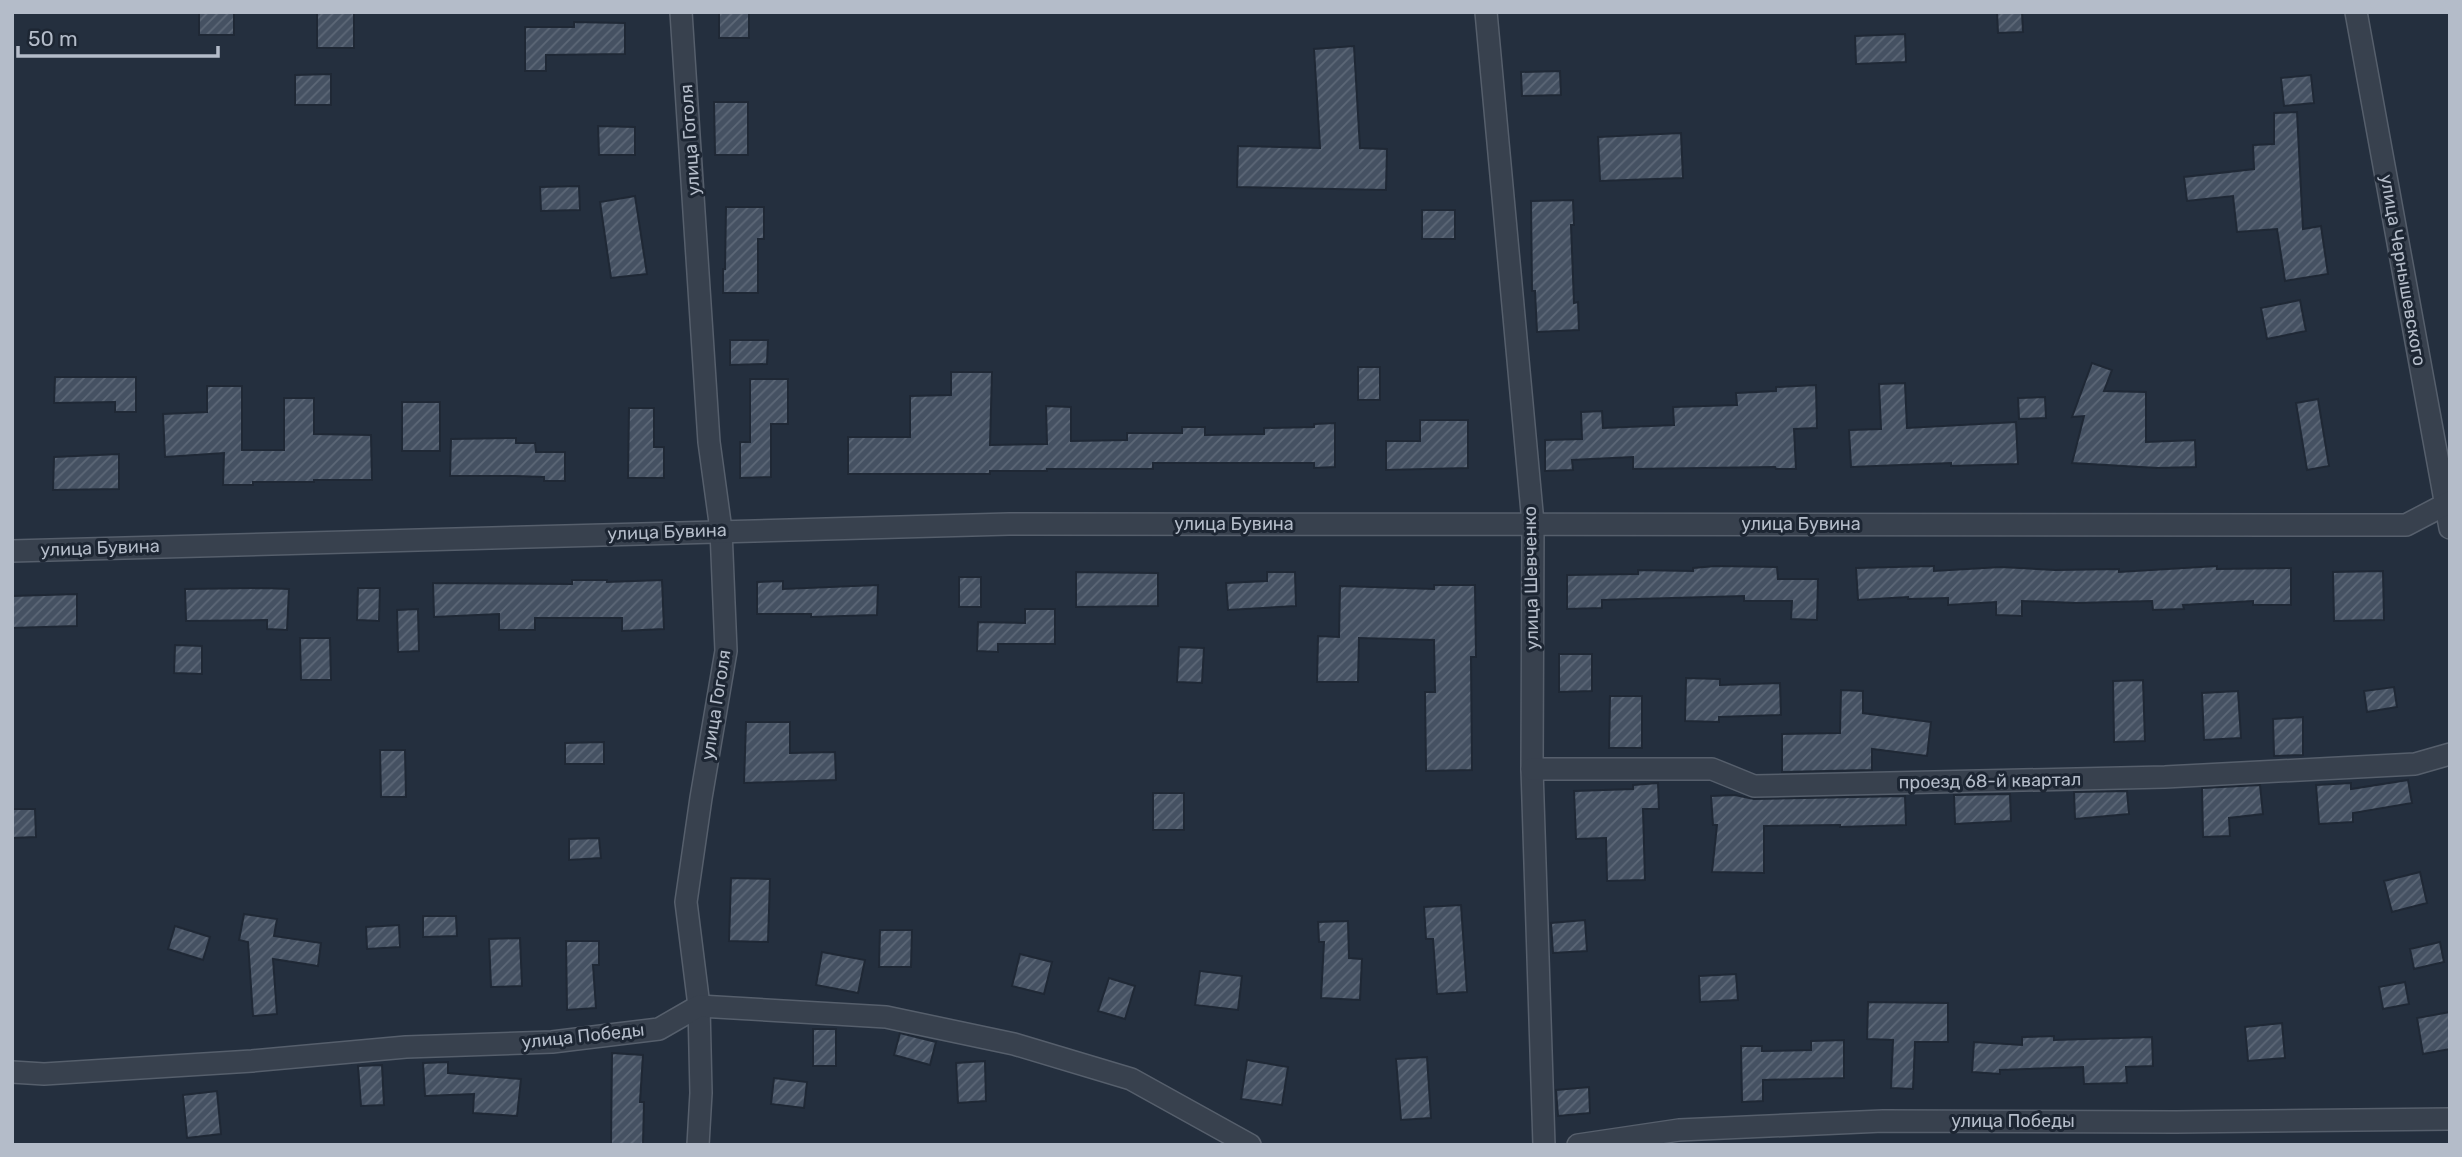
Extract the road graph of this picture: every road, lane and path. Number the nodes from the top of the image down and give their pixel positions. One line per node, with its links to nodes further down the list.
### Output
1 (681, 12): 7 (street, улица Гоголя)
2 (1486, 12): 5 (street, улица Шевченко)
3 (2356, 12): 4 (street, улица Чернышевского)
4 (2447, 503): 5 (street, улица Бувина); 6 (street, улица Чернышевского)
5 (1533, 523): 7 (street, улица Бувина); 10 (street, улица Шевченко)
6 (2450, 528)
7 (721, 530): 8 (street, улица Бувина); 11 (street, улица Гоголя)
8 (12, 551)
9 (2450, 754): 10 (street, проезд 68-й квартал)
10 (1532, 769): 16 (street, улица Шевченко)
11 (699, 1006): 12 (street, улица Победы); 14 (street, улица Гоголя); 15 (street)
12 (12, 1072)
13 (2450, 1119): 17 (street, улица Победы)
14 (698, 1145)
15 (1250, 1145)
16 (1544, 1145)
17 (1578, 1145)

